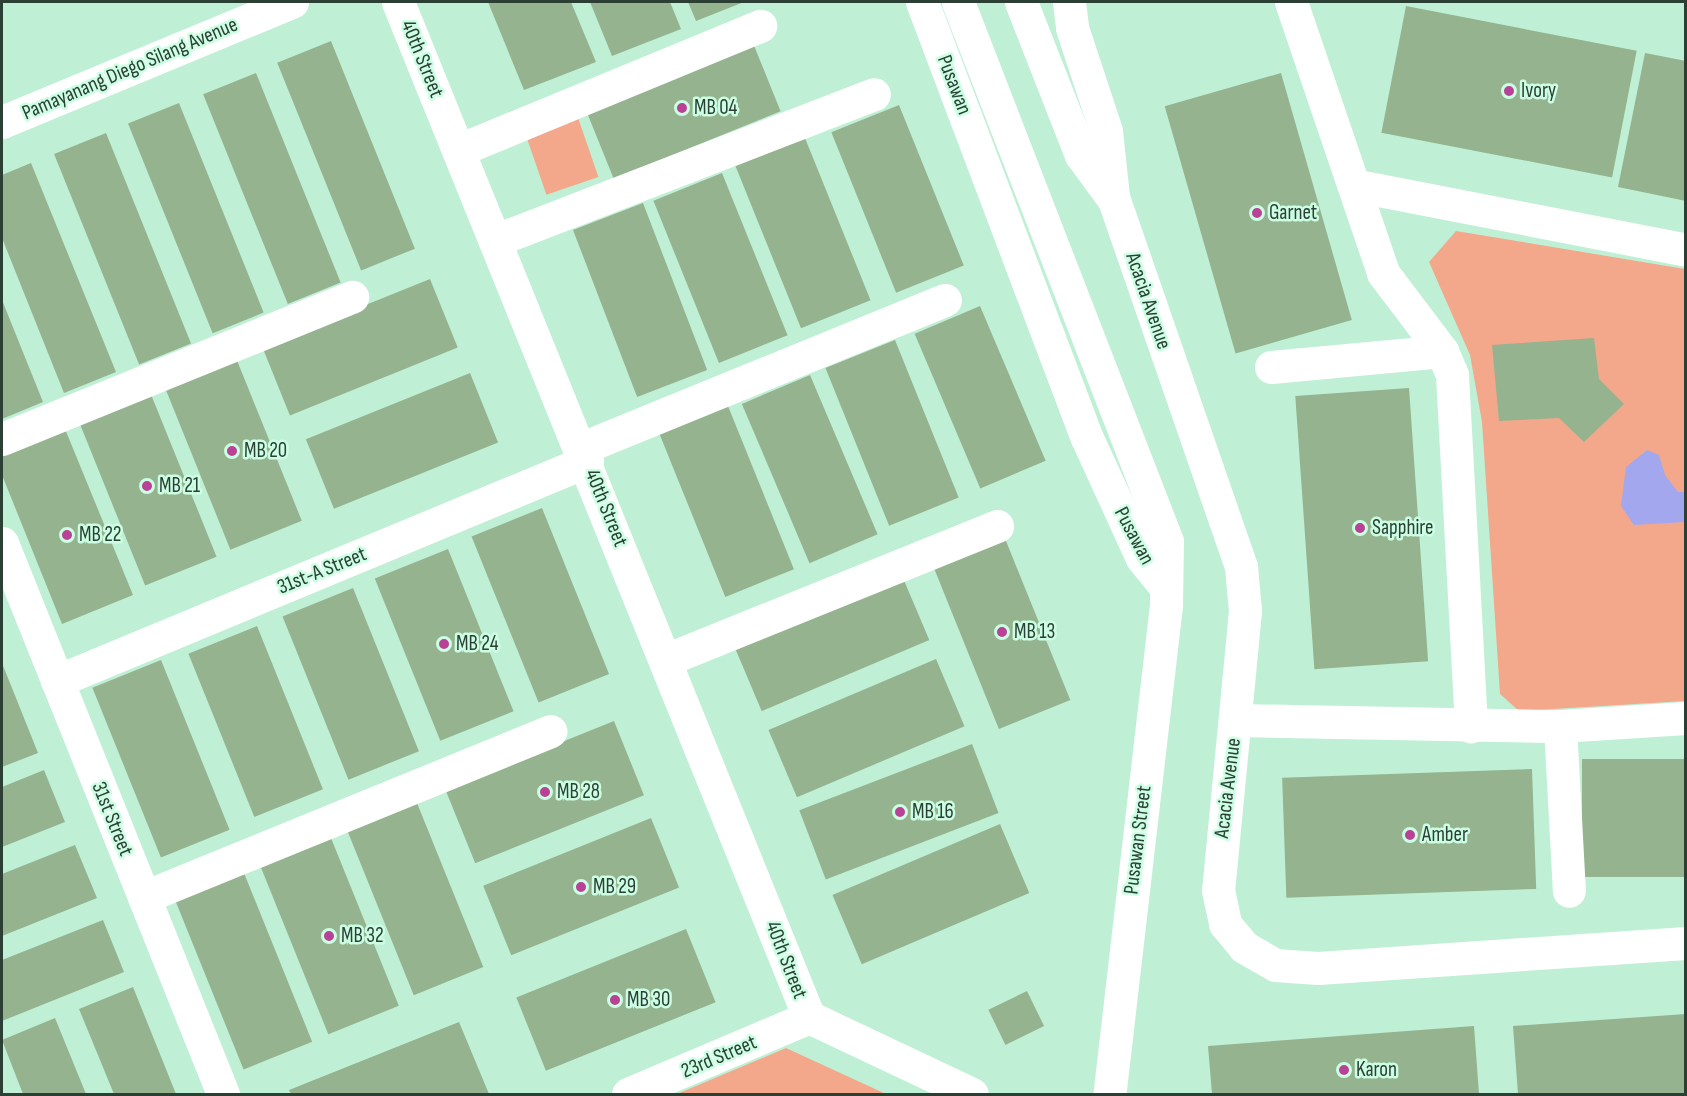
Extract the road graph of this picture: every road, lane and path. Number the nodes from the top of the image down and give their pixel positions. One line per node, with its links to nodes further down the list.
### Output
1 (292, 2): 10 (street, Pamayanang Diego Silang Avenue)
2 (398, 2): 11 (street, 40th Street)
3 (922, 2): 24 (street, Pusawan)
4 (958, 2): 24 (street, Pusawan)
5 (1021, 2): 13 (street, Acacia Avenue)
6 (1069, 2): 13 (street, Acacia Avenue)
7 (1291, 2): 12 (street)
8 (760, 26): 11 (street)
9 (874, 94): 14 (street)
10 (2, 122)
11 (459, 150): 14 (street, 40th Street)
12 (1358, 186): 15 (street); 18 (street)
13 (1113, 197): 28 (street, Acacia Avenue)
14 (496, 240): 21 (street, 40th Street)
15 (1686, 250)
16 (352, 297): 20 (street)
17 (945, 300): 21 (street, 31st-A Street)
18 (1442, 351): 19 (street); 29 (street)
19 (1271, 367)
20 (2, 438)
21 (584, 455): 25 (street, 40th Street); 26 (street, 31st-A Street)
22 (996, 526): 25 (street)
23 (2, 543): 26 (street, 31st Street)
24 (1166, 586): 40 (street, Pusawan Street)
25 (668, 659): 35 (street, 40th Street)
26 (57, 681): 33 (street, 31st Street)
27 (1686, 718): 30 (street)
28 (1237, 720): 29 (street); 34 (street, Acacia Avenue)
29 (1471, 726): 30 (street)
30 (1560, 726): 32 (street)
31 (550, 731): 33 (street)
32 (1569, 891)
33 (144, 897): 37 (street, 31st Street)
34 (1686, 943)
35 (809, 1017): 36 (street, 23rd Street); 39 (street)
36 (676, 1085): 38 (street, 23rd Street)
37 (223, 1095)
38 (628, 1095)
39 (972, 1095)
40 (1109, 1095)

